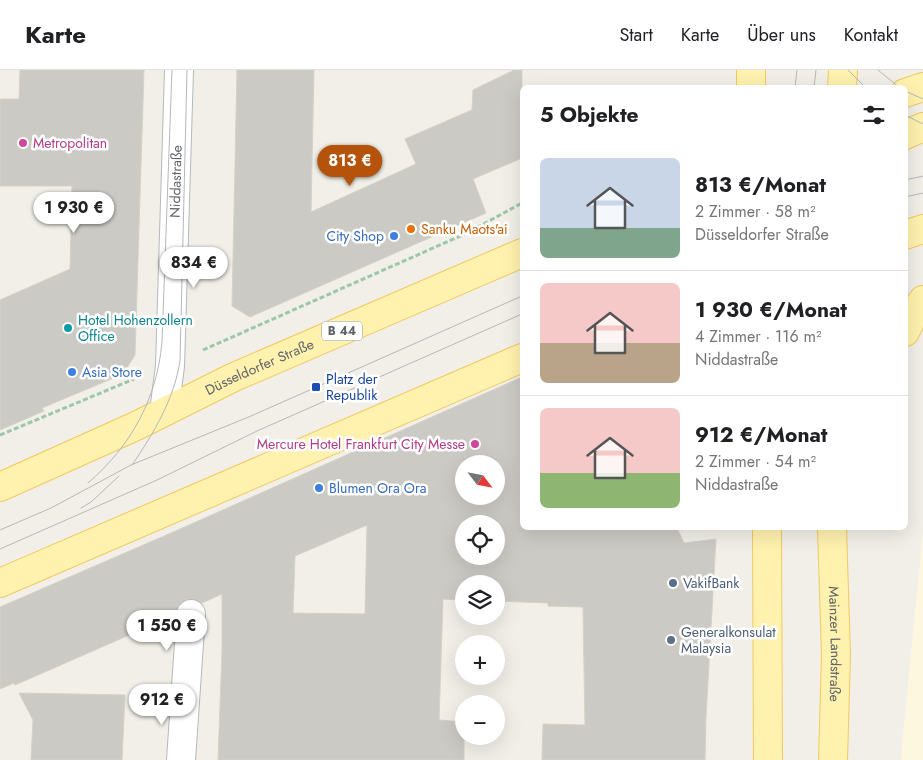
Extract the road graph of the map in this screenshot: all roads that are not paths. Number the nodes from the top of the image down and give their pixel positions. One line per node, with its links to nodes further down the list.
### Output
1 (179, 70): 16 (street, Niddastraße)
2 (751, 70): 4 (main road)
3 (843, 70): 5 (main road)
4 (751, 85)
5 (842, 85)
6 (923, 87): 7 (main road)
7 (908, 92)
8 (923, 127): 9 (main road)
9 (908, 134)
10 (923, 229): 11 (main road)
11 (908, 234)
12 (520, 254): 16 (main road, Düsseldorfer Straße / B 44)
13 (923, 300): 14 (main road)
14 (908, 326)
15 (520, 359): 21 (main road)
16 (164, 412): 17 (main road, Düsseldorfer Straße / B 44)
17 (0, 487)
18 (768, 530): 25 (main road)
19 (832, 530): 23 (main road, Mainzer Landstraße)
20 (851, 530): 23 (main road)
21 (0, 583)
22 (191, 614): 24 (street)
23 (836, 655): 26 (main road, Mainzer Landstraße)
24 (181, 760)
25 (768, 760)
26 (833, 760)

